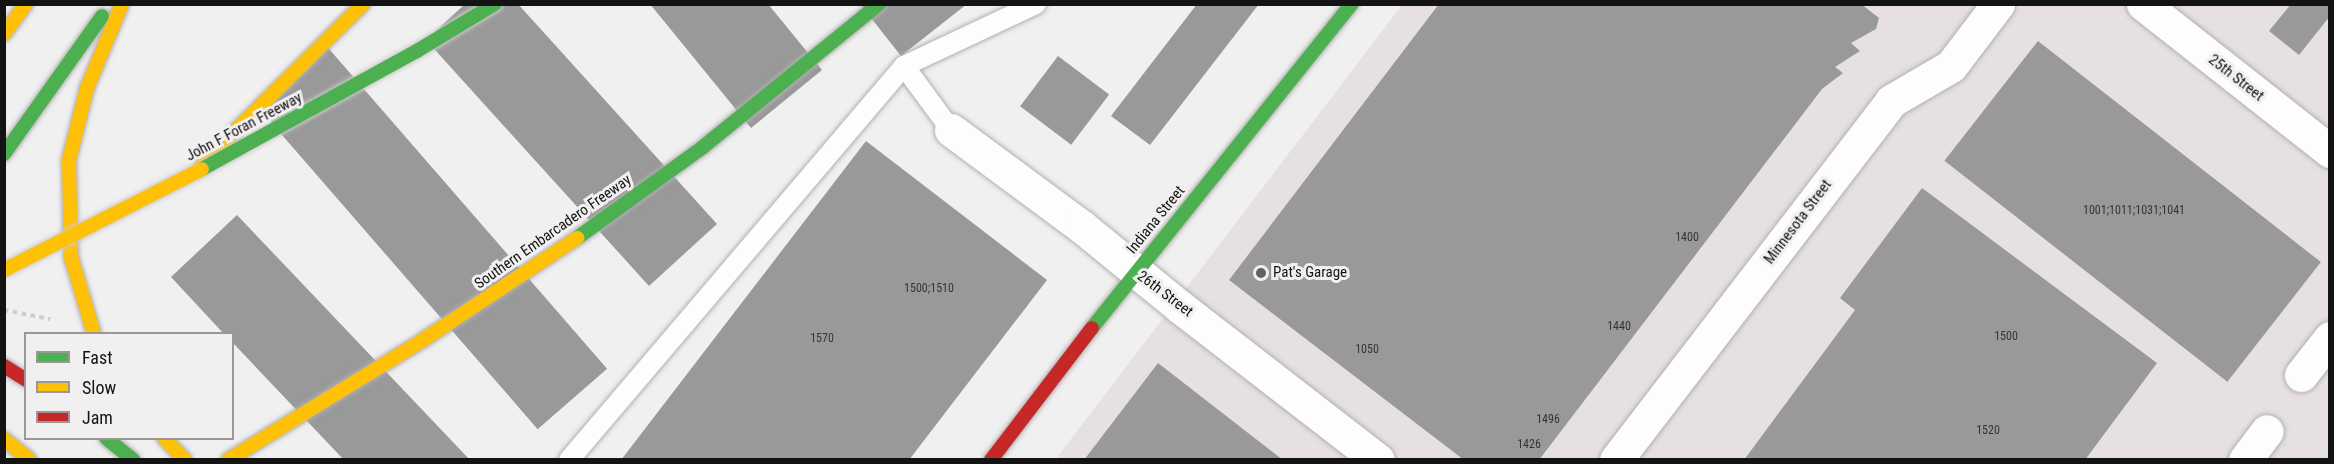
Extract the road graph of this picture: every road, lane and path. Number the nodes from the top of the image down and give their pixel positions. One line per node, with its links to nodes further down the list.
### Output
1 (26, 4): 11 (main road)
2 (110, 4): 15 (main road)
3 (122, 4): 21 (main road)
4 (363, 4): 16 (main road)
5 (495, 4): 16 (main road, John F Foran Freeway, bridge)
6 (879, 4): 33 (main road, Southern Embarcadero Freeway)
7 (1036, 4): 12 (lane)
8 (1352, 4): 18 (main road, Indiana Street)
9 (1998, 4): 37 (street, Minnesota Street)
10 (2143, 4): 14 (street, 25th Street)
11 (4, 34)
12 (904, 66): 13 (lane); 34 (lane)
13 (951, 130): 18 (street, 26th Street)
14 (2330, 151)
15 (4, 154)
16 (192, 174): 17 (main road, John F Foran Freeway, bridge)
17 (4, 270)
18 (1135, 272): 35 (main road, Indiana Street); 36 (street, 26th Street)
19 (4, 310): 20 (path)
20 (57, 320)
21 (94, 332)
22 (2330, 338): 24 (street)
23 (4, 366): 25 (main road)
24 (2301, 375)
25 (24, 379)
26 (2267, 431): 38 (street)
27 (4, 439): 30 (main road)
28 (109, 440): 31 (main road)
29 (166, 440): 32 (main road)
30 (30, 459)
31 (133, 459)
32 (185, 459)
33 (228, 459)
34 (569, 459)
35 (991, 459)
36 (1378, 459)
37 (1616, 459)
38 (2245, 459)

